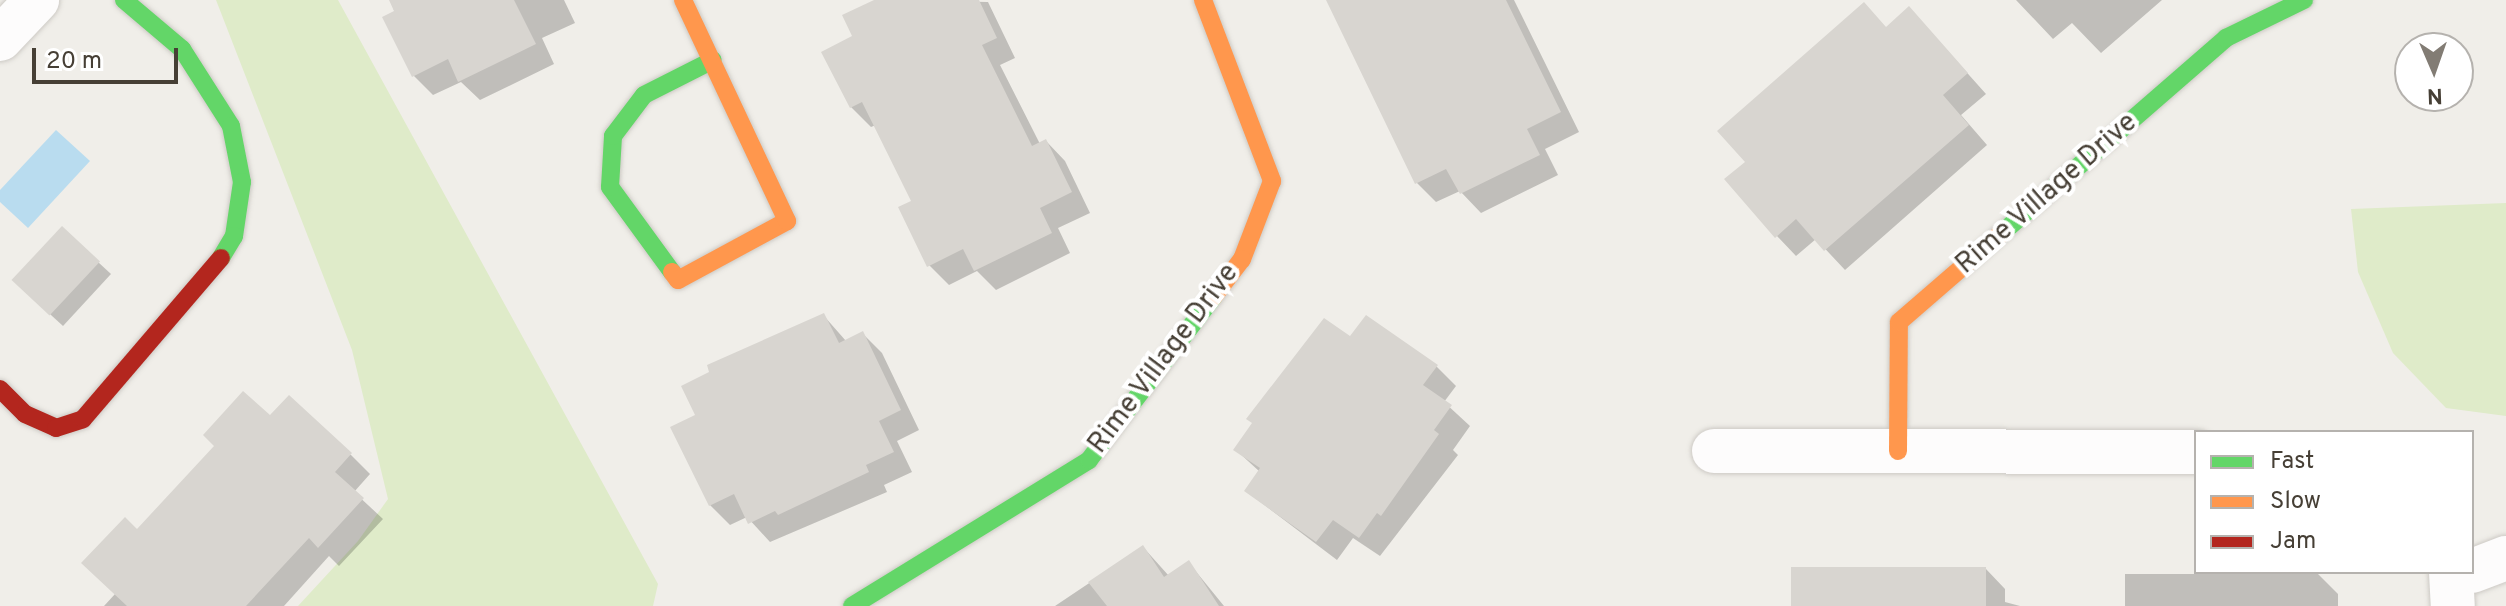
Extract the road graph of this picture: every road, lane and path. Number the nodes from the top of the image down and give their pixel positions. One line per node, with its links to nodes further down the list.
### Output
1 (37, 0): 6 (street)
2 (124, 0): 8 (street)
3 (683, 0): 7 (street)
4 (1203, 0): 14 (street, Rime Village Drive)
5 (2304, 0): 10 (street, Rime Village Drive)
6 (0, 39)
7 (713, 60): 7 (street)
8 (0, 389)
9 (1714, 451): 10 (street)
10 (1898, 451): 11 (street)
11 (2194, 452)
12 (2506, 558): 13 (street)
13 (2474, 572)
14 (852, 606)

